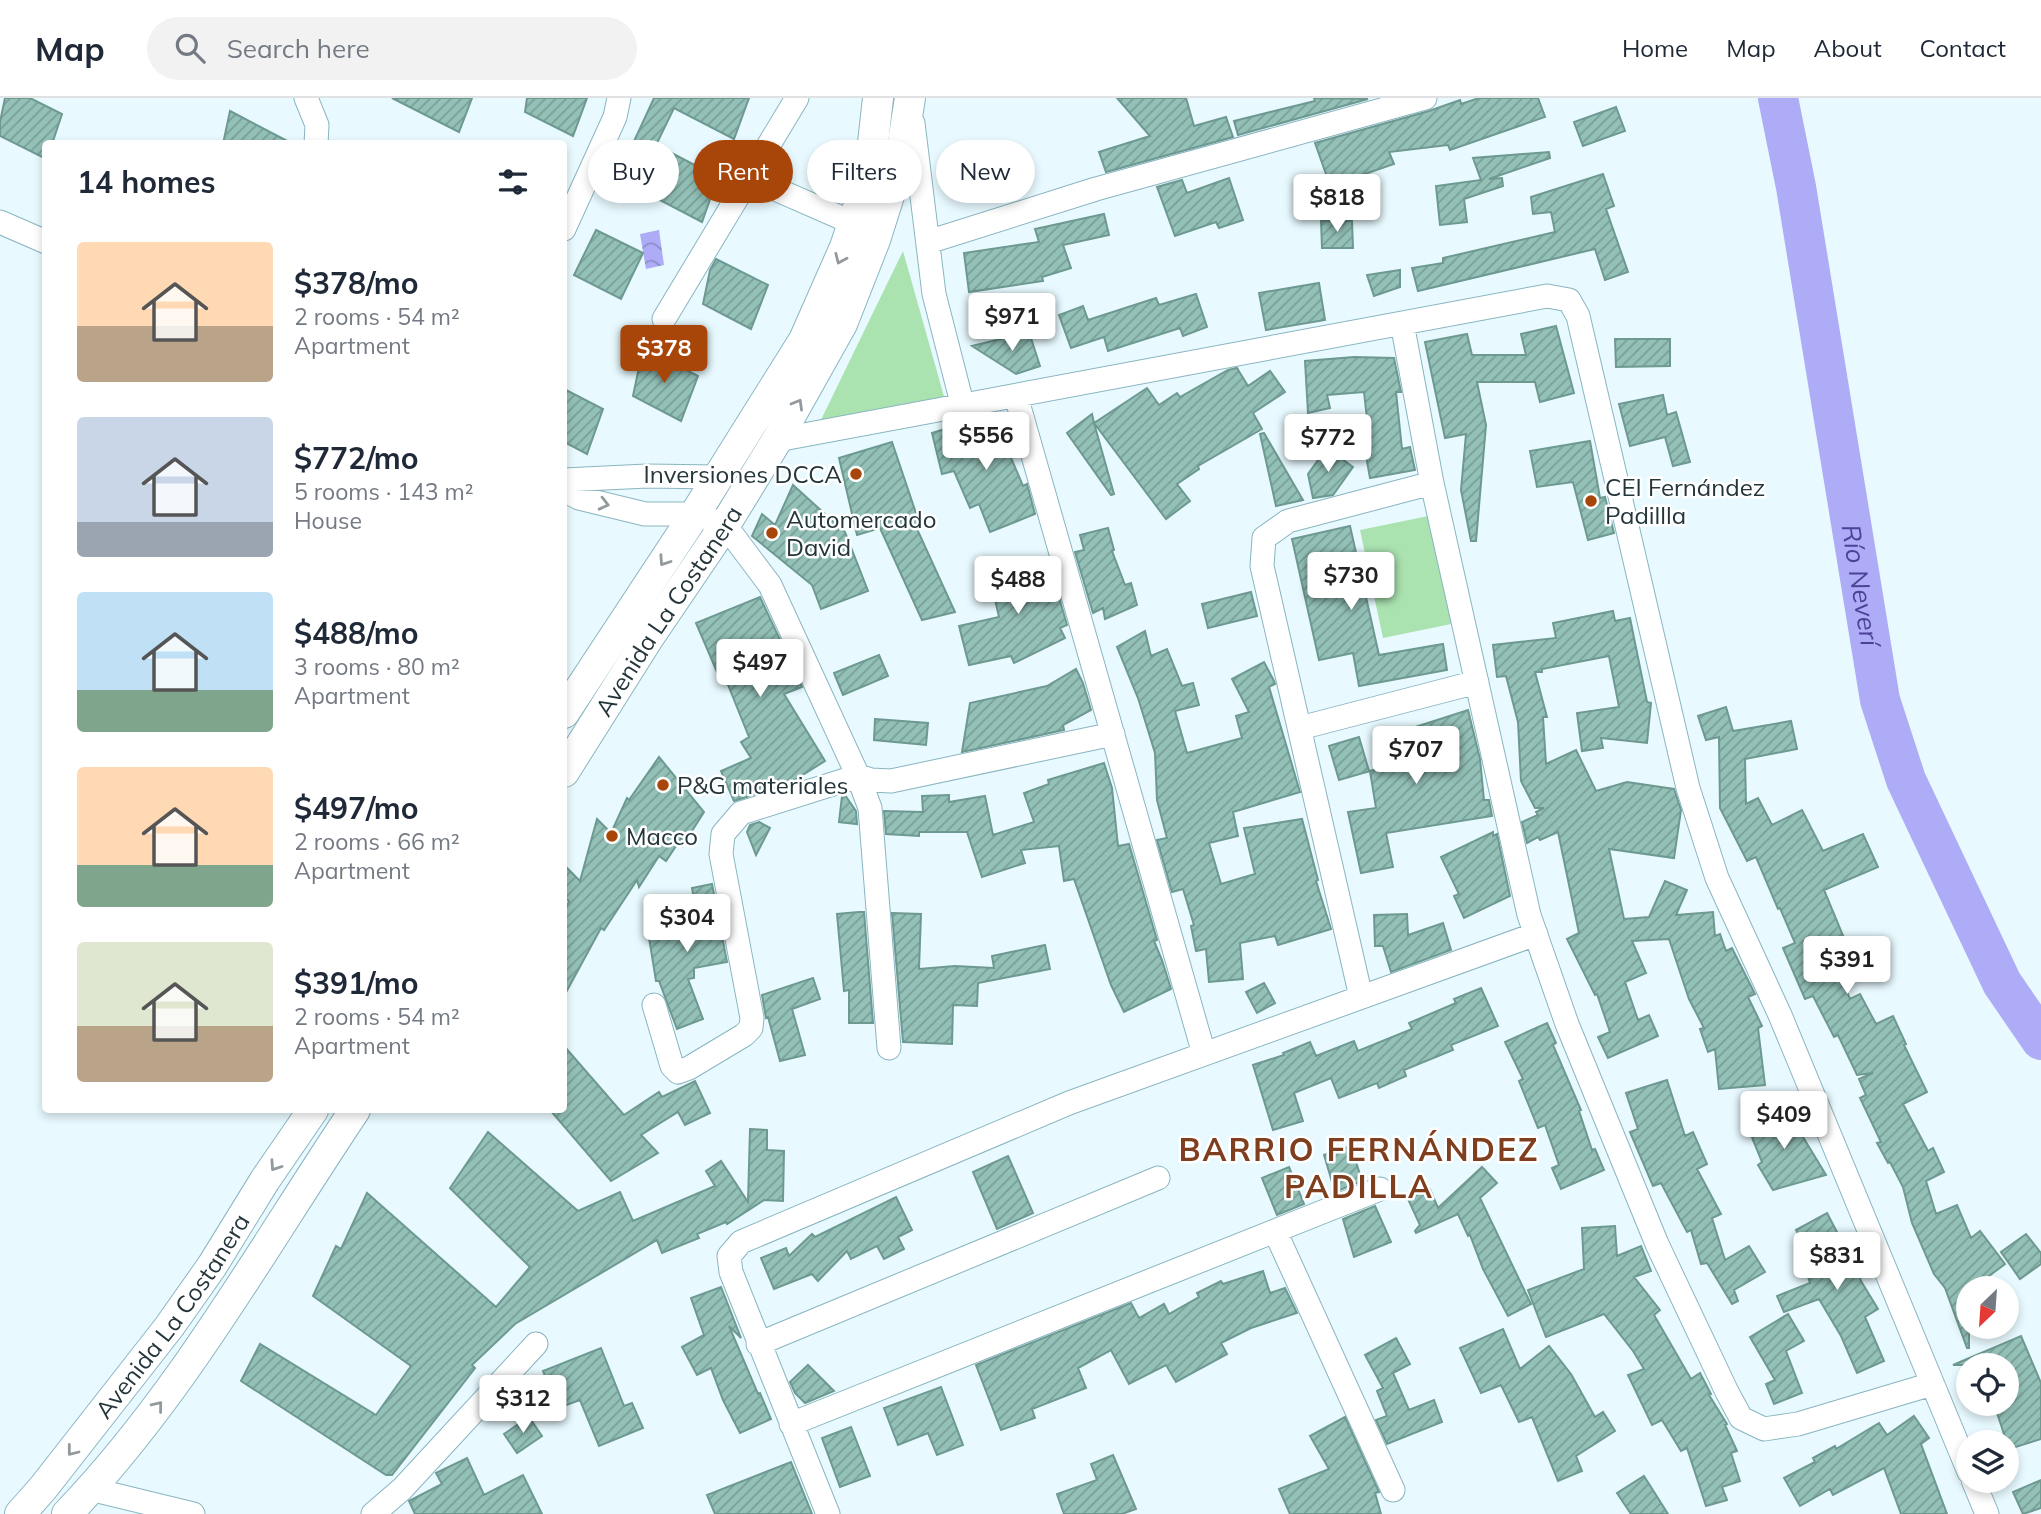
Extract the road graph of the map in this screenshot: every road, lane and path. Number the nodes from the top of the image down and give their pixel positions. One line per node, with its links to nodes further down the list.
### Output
1 (306, 98): 7 (street)
2 (619, 98): 12 (street)
3 (797, 98): 8 (street)
4 (878, 98): 13 (street, Avenida La Costanera)
5 (910, 98): 15 (street); 20 (street, Avenida La Costanera, one-way to 5)
6 (1425, 98): 15 (street)
7 (316, 140)
8 (771, 140)
9 (793, 197): 13 (street)
10 (733, 203): 16 (street)
11 (0, 222): 14 (street)
12 (567, 222)
13 (853, 223): 21 (street, Avenida La Costanera, one-way to 21)
14 (42, 240)
15 (928, 242): 19 (street)
16 (664, 319)
17 (1402, 323): 18 (street); 23 (street); 45 (street)
18 (1016, 396): 19 (street); 30 (street)
19 (963, 407): 20 (street)
20 (777, 440): 26 (street, Avenida La Costanera)
21 (718, 477): 22 (street); 25 (street, Avenida La Costanera)
22 (567, 480)
23 (1432, 483): 27 (street); 29 (street)
24 (567, 492): 25 (street, one-way to 25)
25 (695, 514): 26 (street); 28 (street, Avenida La Costanera, one-way to 28)
26 (725, 525): 31 (street, Avenida La Costanera); 32 (street)
27 (1476, 682): 29 (street); 33 (street)
28 (567, 708)
29 (1300, 728): 34 (street)
30 (1113, 734): 32 (street); 37 (street)
31 (567, 767)
32 (858, 776): 35 (street); 36 (street)
33 (1535, 934): 34 (street); 45 (street)
34 (1361, 997): 37 (street)
35 (654, 1005)
36 (890, 1048)
37 (1204, 1054): 43 (street)
38 (311, 1113): 51 (street, Avenida La Costanera, one-way to 51)
39 (353, 1113): 48 (street, Avenida La Costanera, one-way to 39)
40 (1158, 1178): 43 (street)
41 (1380, 1189): 42 (street)
42 (1275, 1231): 46 (street); 49 (street)
43 (758, 1344): 46 (street)
44 (536, 1345): 54 (street)
45 (1932, 1384): 47 (street)
46 (791, 1424): 55 (street)
47 (1956, 1441)
48 (90, 1489): 52 (street, Avenida La Costanera); 53 (street)
49 (1393, 1490)
50 (1978, 1493): 56 (street)
51 (20, 1514)
52 (67, 1514)
53 (193, 1514)
54 (373, 1514)
55 (828, 1514)
56 (1987, 1514)

